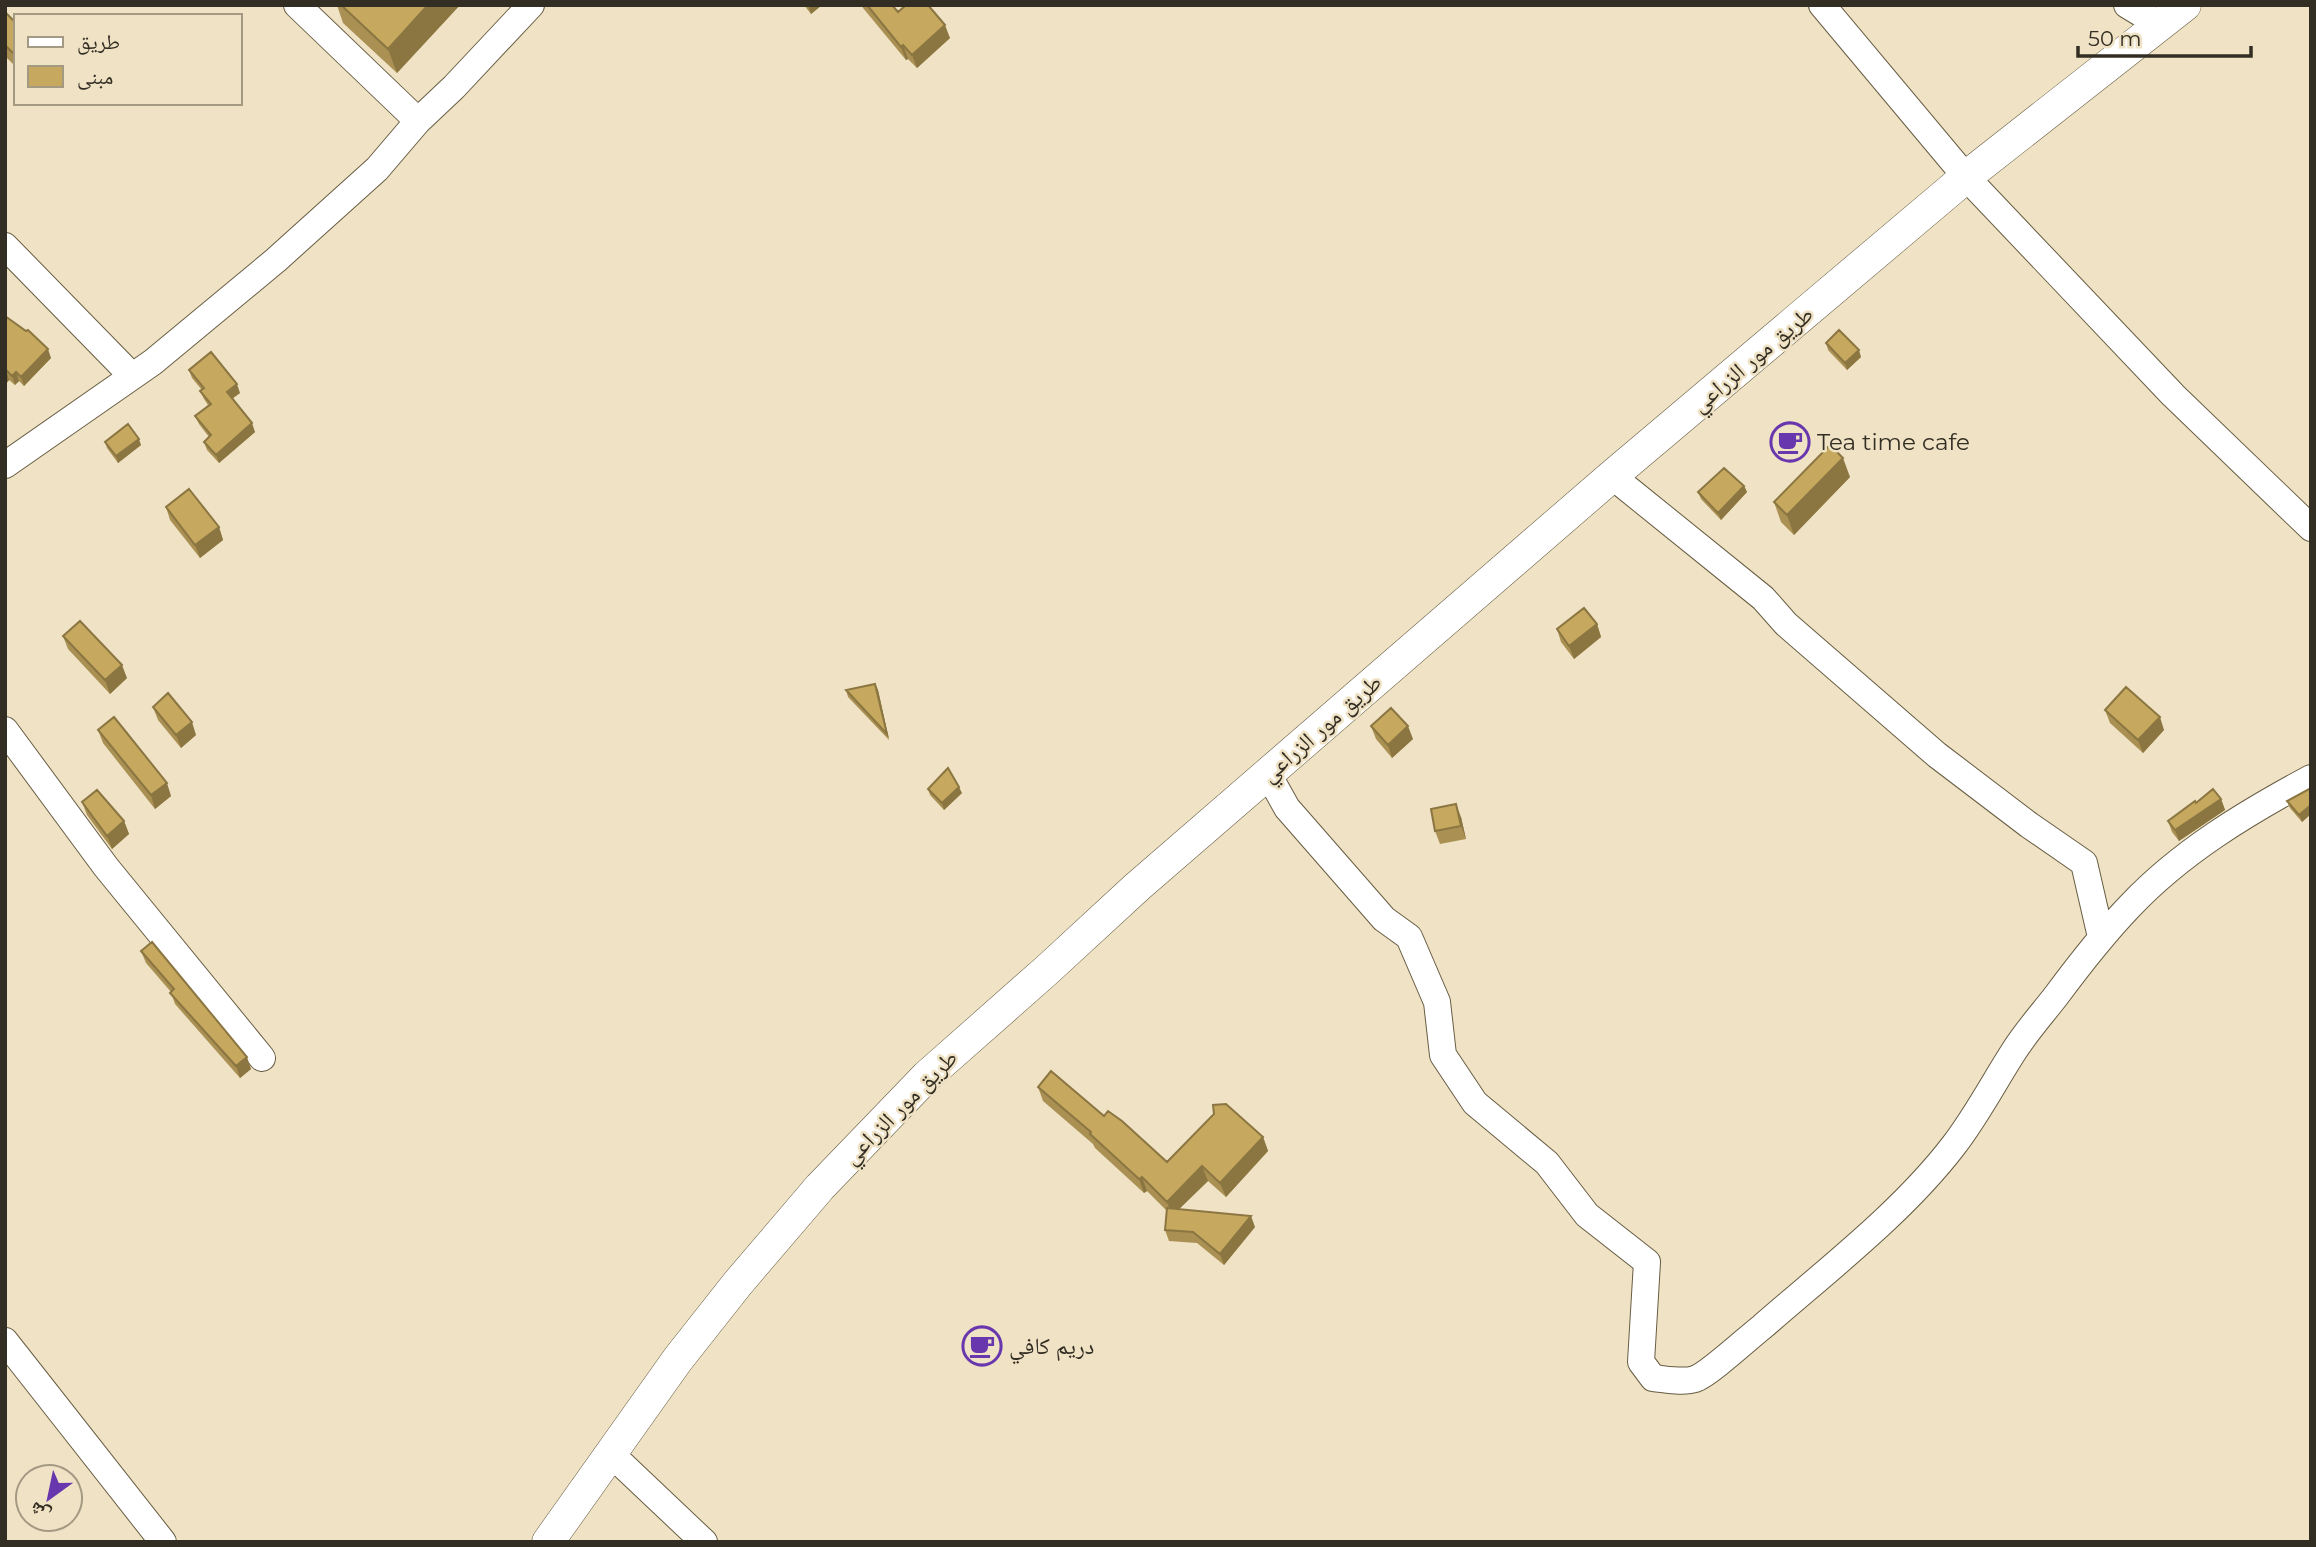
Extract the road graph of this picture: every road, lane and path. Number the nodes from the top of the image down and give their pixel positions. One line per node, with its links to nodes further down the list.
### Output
1 (297, 5): 7 (street)
2 (531, 5): 7 (street)
3 (1822, 5): 8 (street)
4 (2127, 5): 6 (street)
5 (2185, 5): 6 (street, طريق مور الزراعي)
6 (2160, 25): 8 (street, طريق مور الزراعي)
7 (418, 121): 10 (street)
8 (1966, 177): 12 (street, طريق مور الزراعي); 13 (street)
9 (5, 246): 10 (street)
10 (132, 376): 11 (street)
11 (5, 465)
12 (1612, 476): 15 (street, طريق مور الزراعي); 17 (street)
13 (2311, 528)
14 (5, 730): 18 (street)
15 (1268, 774): 17 (street); 20 (street, طريق مور الزراعي)
16 (2311, 778): 17 (street)
17 (2101, 937)
18 (262, 1058)
19 (5, 1341): 21 (street)
20 (610, 1453): 22 (street, طريق مور الزراعي); 23 (street)
21 (163, 1542)
22 (548, 1542)
23 (704, 1542)

